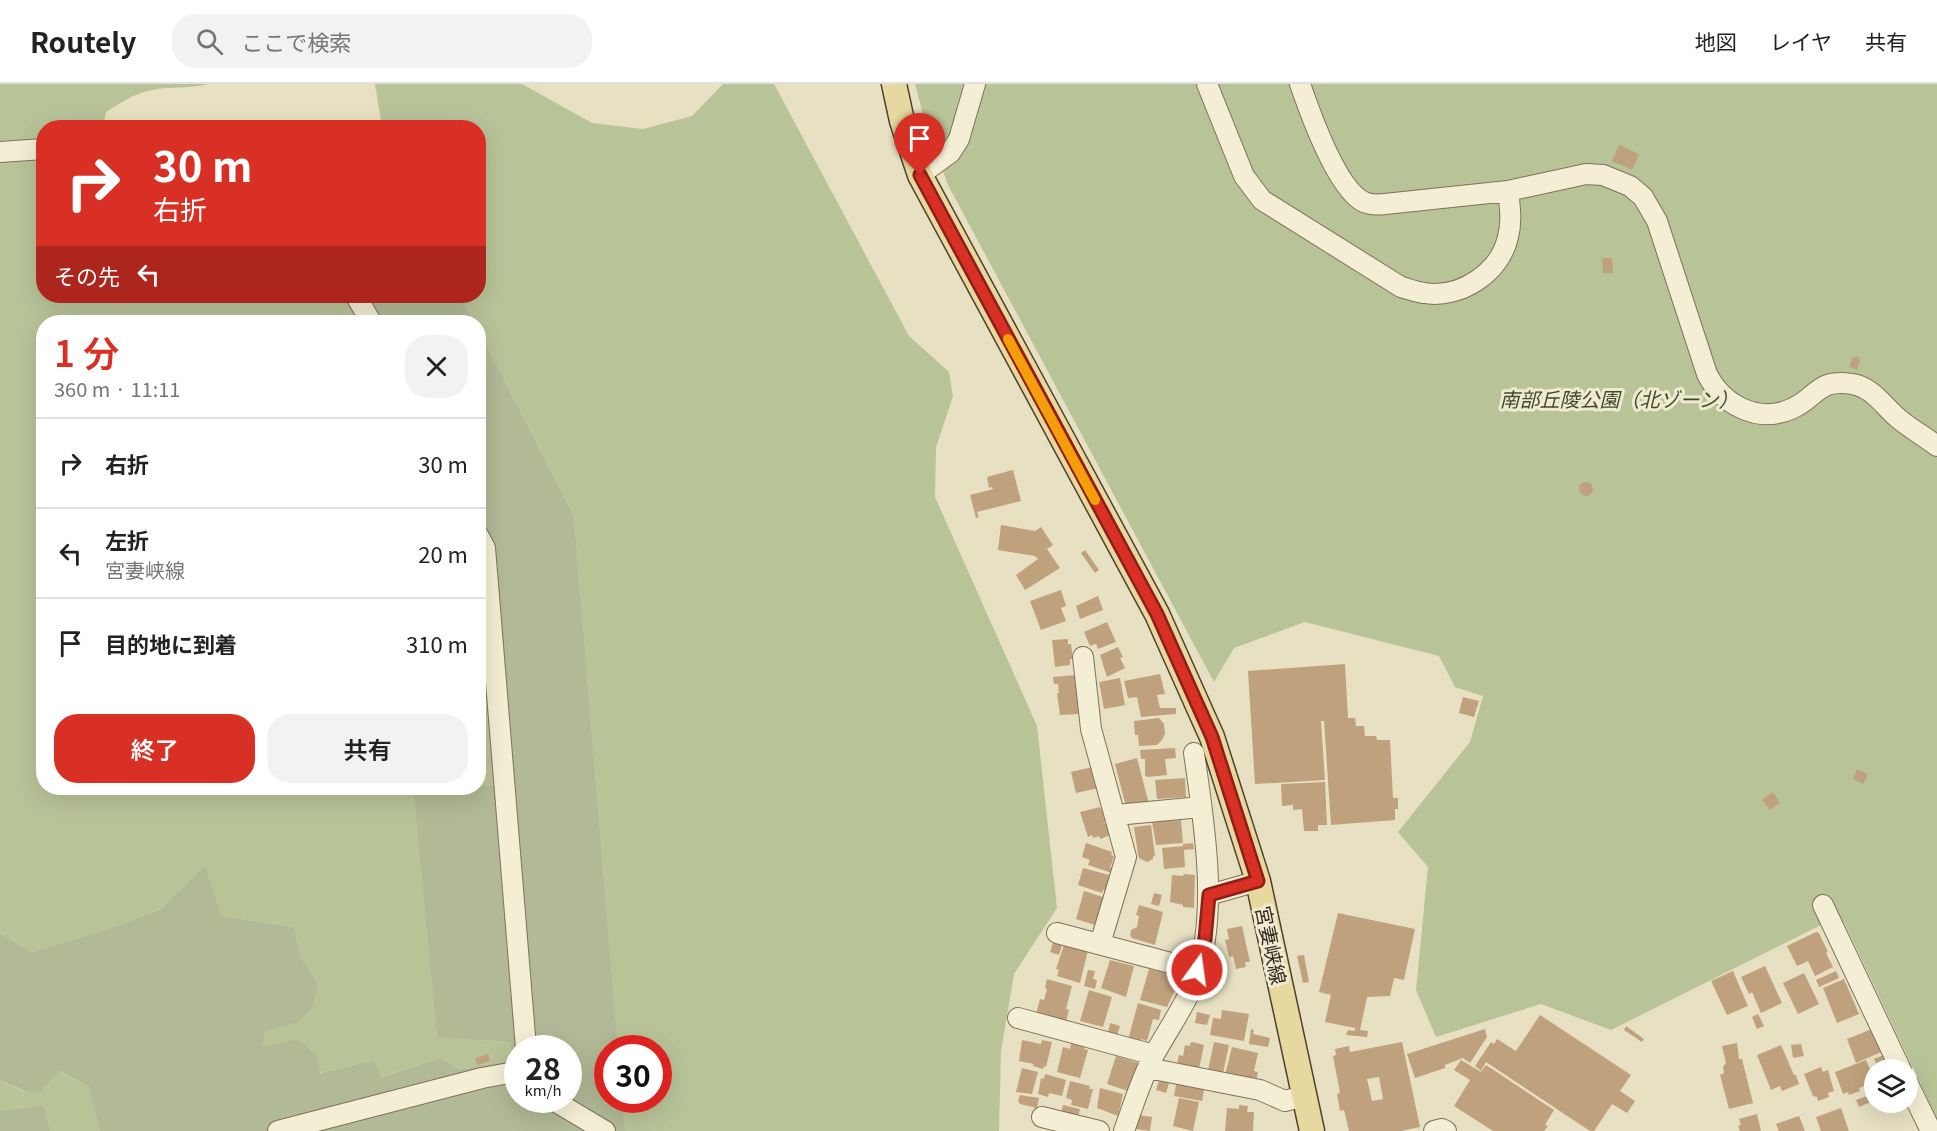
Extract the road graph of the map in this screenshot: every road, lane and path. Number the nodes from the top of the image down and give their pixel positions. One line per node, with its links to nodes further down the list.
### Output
1 (894, 84): 7 (main road, 宮妻峡線)
2 (975, 84): 7 (street)
3 (1207, 84): 8 (street)
4 (1300, 84): 8 (street)
5 (36, 150): 6 (street)
6 (0, 152)
7 (920, 175): 15 (main road, 宮妻峡線)
8 (1508, 192): 9 (street)
9 (1937, 446)
10 (486, 560): 22 (street)
11 (1083, 657): 14 (street)
12 (1194, 753): 13 (street)
13 (1201, 807): 14 (street); 16 (street)
14 (1116, 815): 19 (street)
15 (1258, 881): 16 (street); 26 (main road, 宮妻峡線)
16 (1209, 895): 20 (street)
17 (1823, 906): 23 (street)
18 (1057, 933): 19 (street)
19 (1100, 944): 20 (street)
20 (1197, 970): 24 (street)
21 (1018, 1018): 24 (street)
22 (525, 1035)
23 (1896, 1059)
24 (1151, 1061): 26 (street); 33 (street)
25 (504, 1074): 30 (street)
26 (1304, 1096): 34 (main road, 宮妻峡線)
27 (1918, 1104): 37 (street)
28 (575, 1113): 31 (street)
29 (1041, 1117): 32 (street)
30 (278, 1131)
31 (605, 1131)
32 (1099, 1131)
33 (1124, 1131)
34 (1312, 1131)
35 (1434, 1131): 36 (street)
36 (1446, 1131)
37 (1931, 1131)

